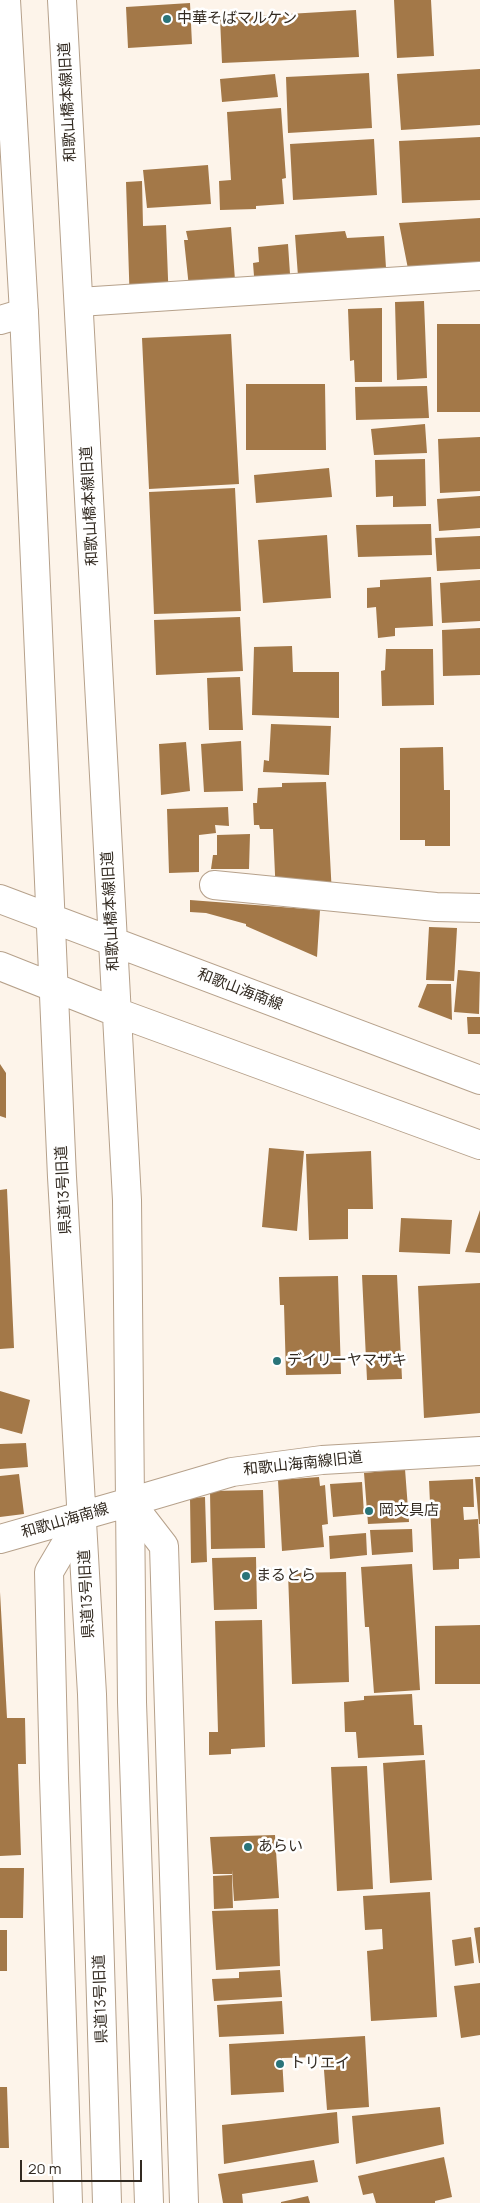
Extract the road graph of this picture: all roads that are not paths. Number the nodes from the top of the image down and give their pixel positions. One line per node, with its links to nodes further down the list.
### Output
1 (6, 0): 5 (street)
2 (62, 0): 4 (street, 和歌山橋本線旧道)
3 (480, 276): 4 (street)
4 (79, 302): 10 (street, 和歌山橋本線旧道)
5 (12, 317): 9 (street)
6 (214, 884): 8 (street)
7 (0, 899): 9 (street, 和歌山海南線)
8 (480, 908)
9 (52, 918): 10 (street, 和歌山海南線); 12 (street)
10 (113, 942): 13 (street, 和歌山橋本線旧道); 14 (street, 和歌山海南線)
11 (0, 966): 12 (street)
12 (55, 986): 13 (street); 18 (street, 県道13号旧道)
13 (116, 1012): 15 (street); 17 (street)
14 (480, 1080)
15 (480, 1145)
16 (480, 1451): 17 (street, 和歌山海南線旧道)
17 (130, 1502): 18 (street, 和歌山海南線); 22 (street); 23 (street)
18 (82, 1516): 19 (street, 和歌山海南線); 20 (street); 21 (street, 県道13号旧道)
19 (0, 1539)
20 (68, 2203)
21 (107, 2203)
22 (149, 2203)
23 (184, 2203)

